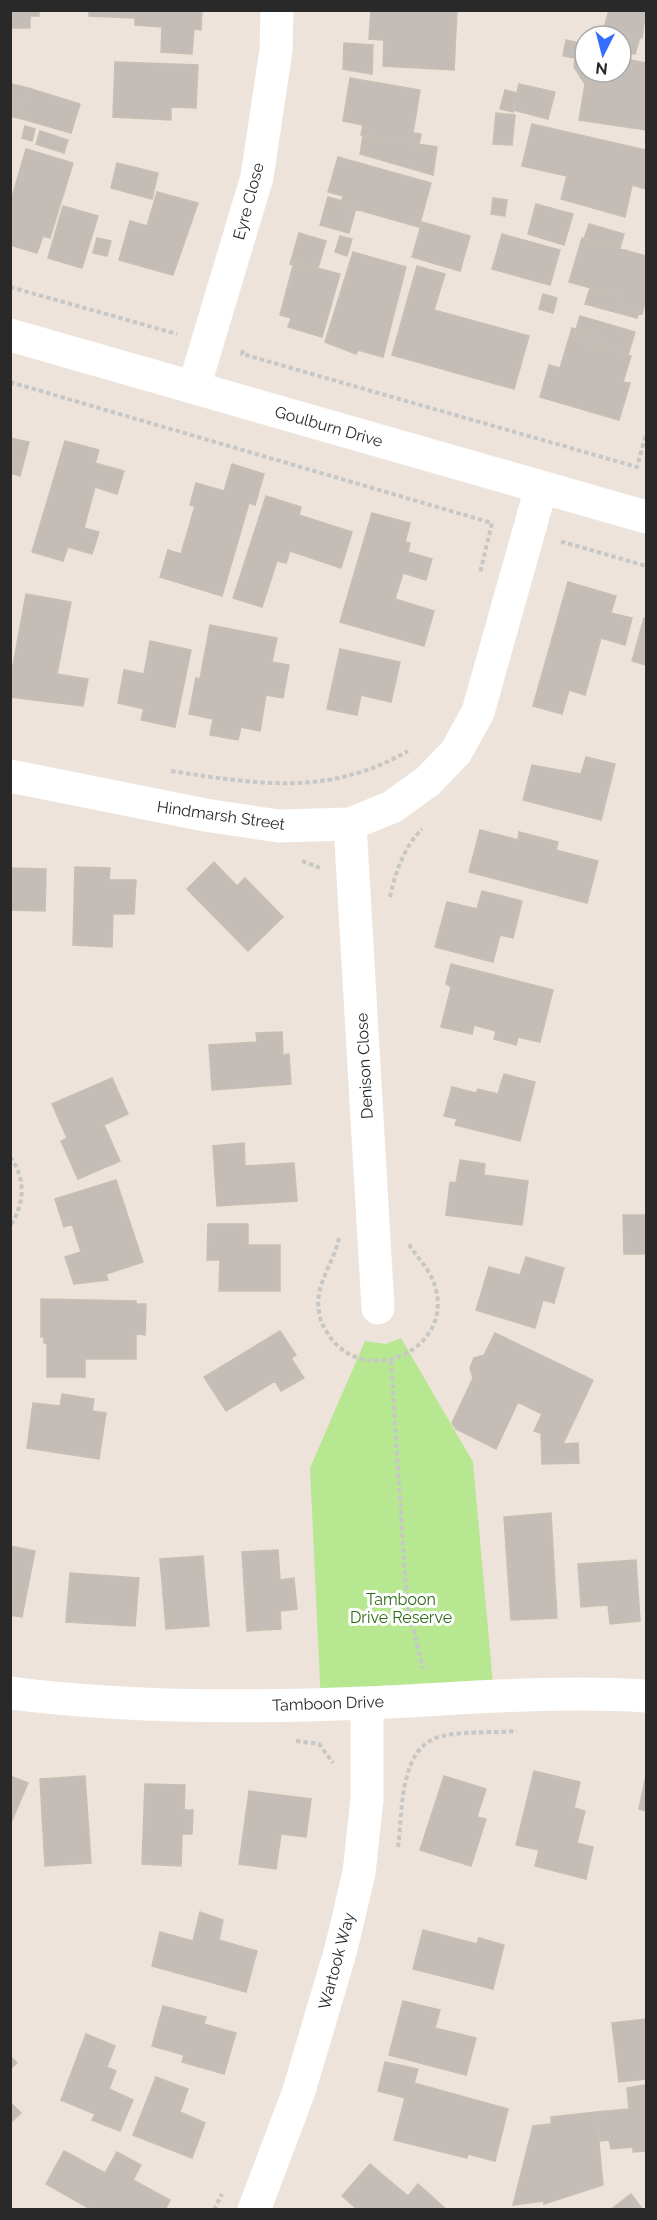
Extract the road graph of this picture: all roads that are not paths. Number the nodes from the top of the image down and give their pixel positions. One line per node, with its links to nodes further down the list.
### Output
1 (277, 10): 3 (street, Eyre Close)
2 (10, 335): 3 (street, Goulburn Drive)
3 (194, 387): 4 (street, Goulburn Drive)
4 (541, 488): 5 (street, Goulburn Drive); 7 (street, Hindmarsh Street)
5 (646, 517)
6 (10, 776): 7 (street, Hindmarsh Street)
7 (350, 824): 8 (street, Denison Close)
8 (378, 1308)
9 (10, 1693): 11 (street, Tamboon Drive)
10 (646, 1696): 11 (street, Tamboon Drive)
11 (367, 1703): 12 (street, Wartook Way)
12 (254, 2210)

